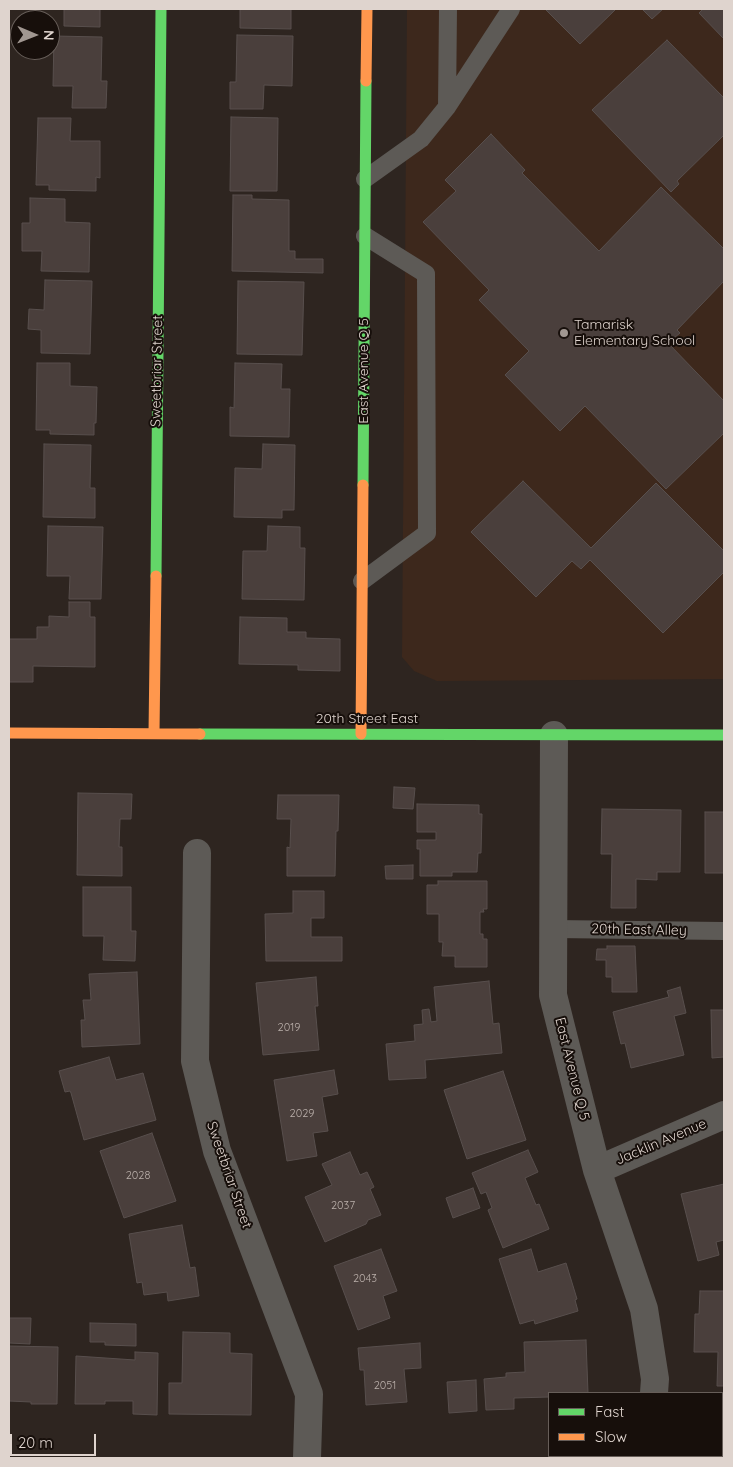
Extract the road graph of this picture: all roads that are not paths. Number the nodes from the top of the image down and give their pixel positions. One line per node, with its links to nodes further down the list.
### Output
1 (161, 9): 9 (street, Sweetbriar Street)
2 (366, 9): 6 (street, East Avenue Q 5)
3 (448, 9): 5 (lane)
4 (511, 9): 5 (lane)
5 (447, 107): 6 (lane)
6 (365, 179): 7 (street, East Avenue Q 5)
7 (365, 236): 8 (street, East Avenue Q 5); 8 (lane)
8 (362, 581): 11 (street, East Avenue Q 5)
9 (154, 733): 10 (street, 20th Street East); 11 (street, 20th Street East)
10 (9, 734)
11 (361, 734): 12 (street, 20th Street East)
12 (554, 735): 13 (street, 20th Street East); 15 (street, East Avenue Q 5)
13 (724, 735)
14 (197, 853): 21 (street, Sweetbriar Street)
15 (553, 929): 16 (lane, 20th East Alley); 18 (street, East Avenue Q 5)
16 (724, 931)
17 (724, 1115): 18 (street, Jacklin Avenue)
18 (598, 1170): 19 (street, East Avenue Q 5)
19 (654, 1392)
20 (618, 1457): 22 (street)
21 (307, 1458)
22 (595, 1458)

